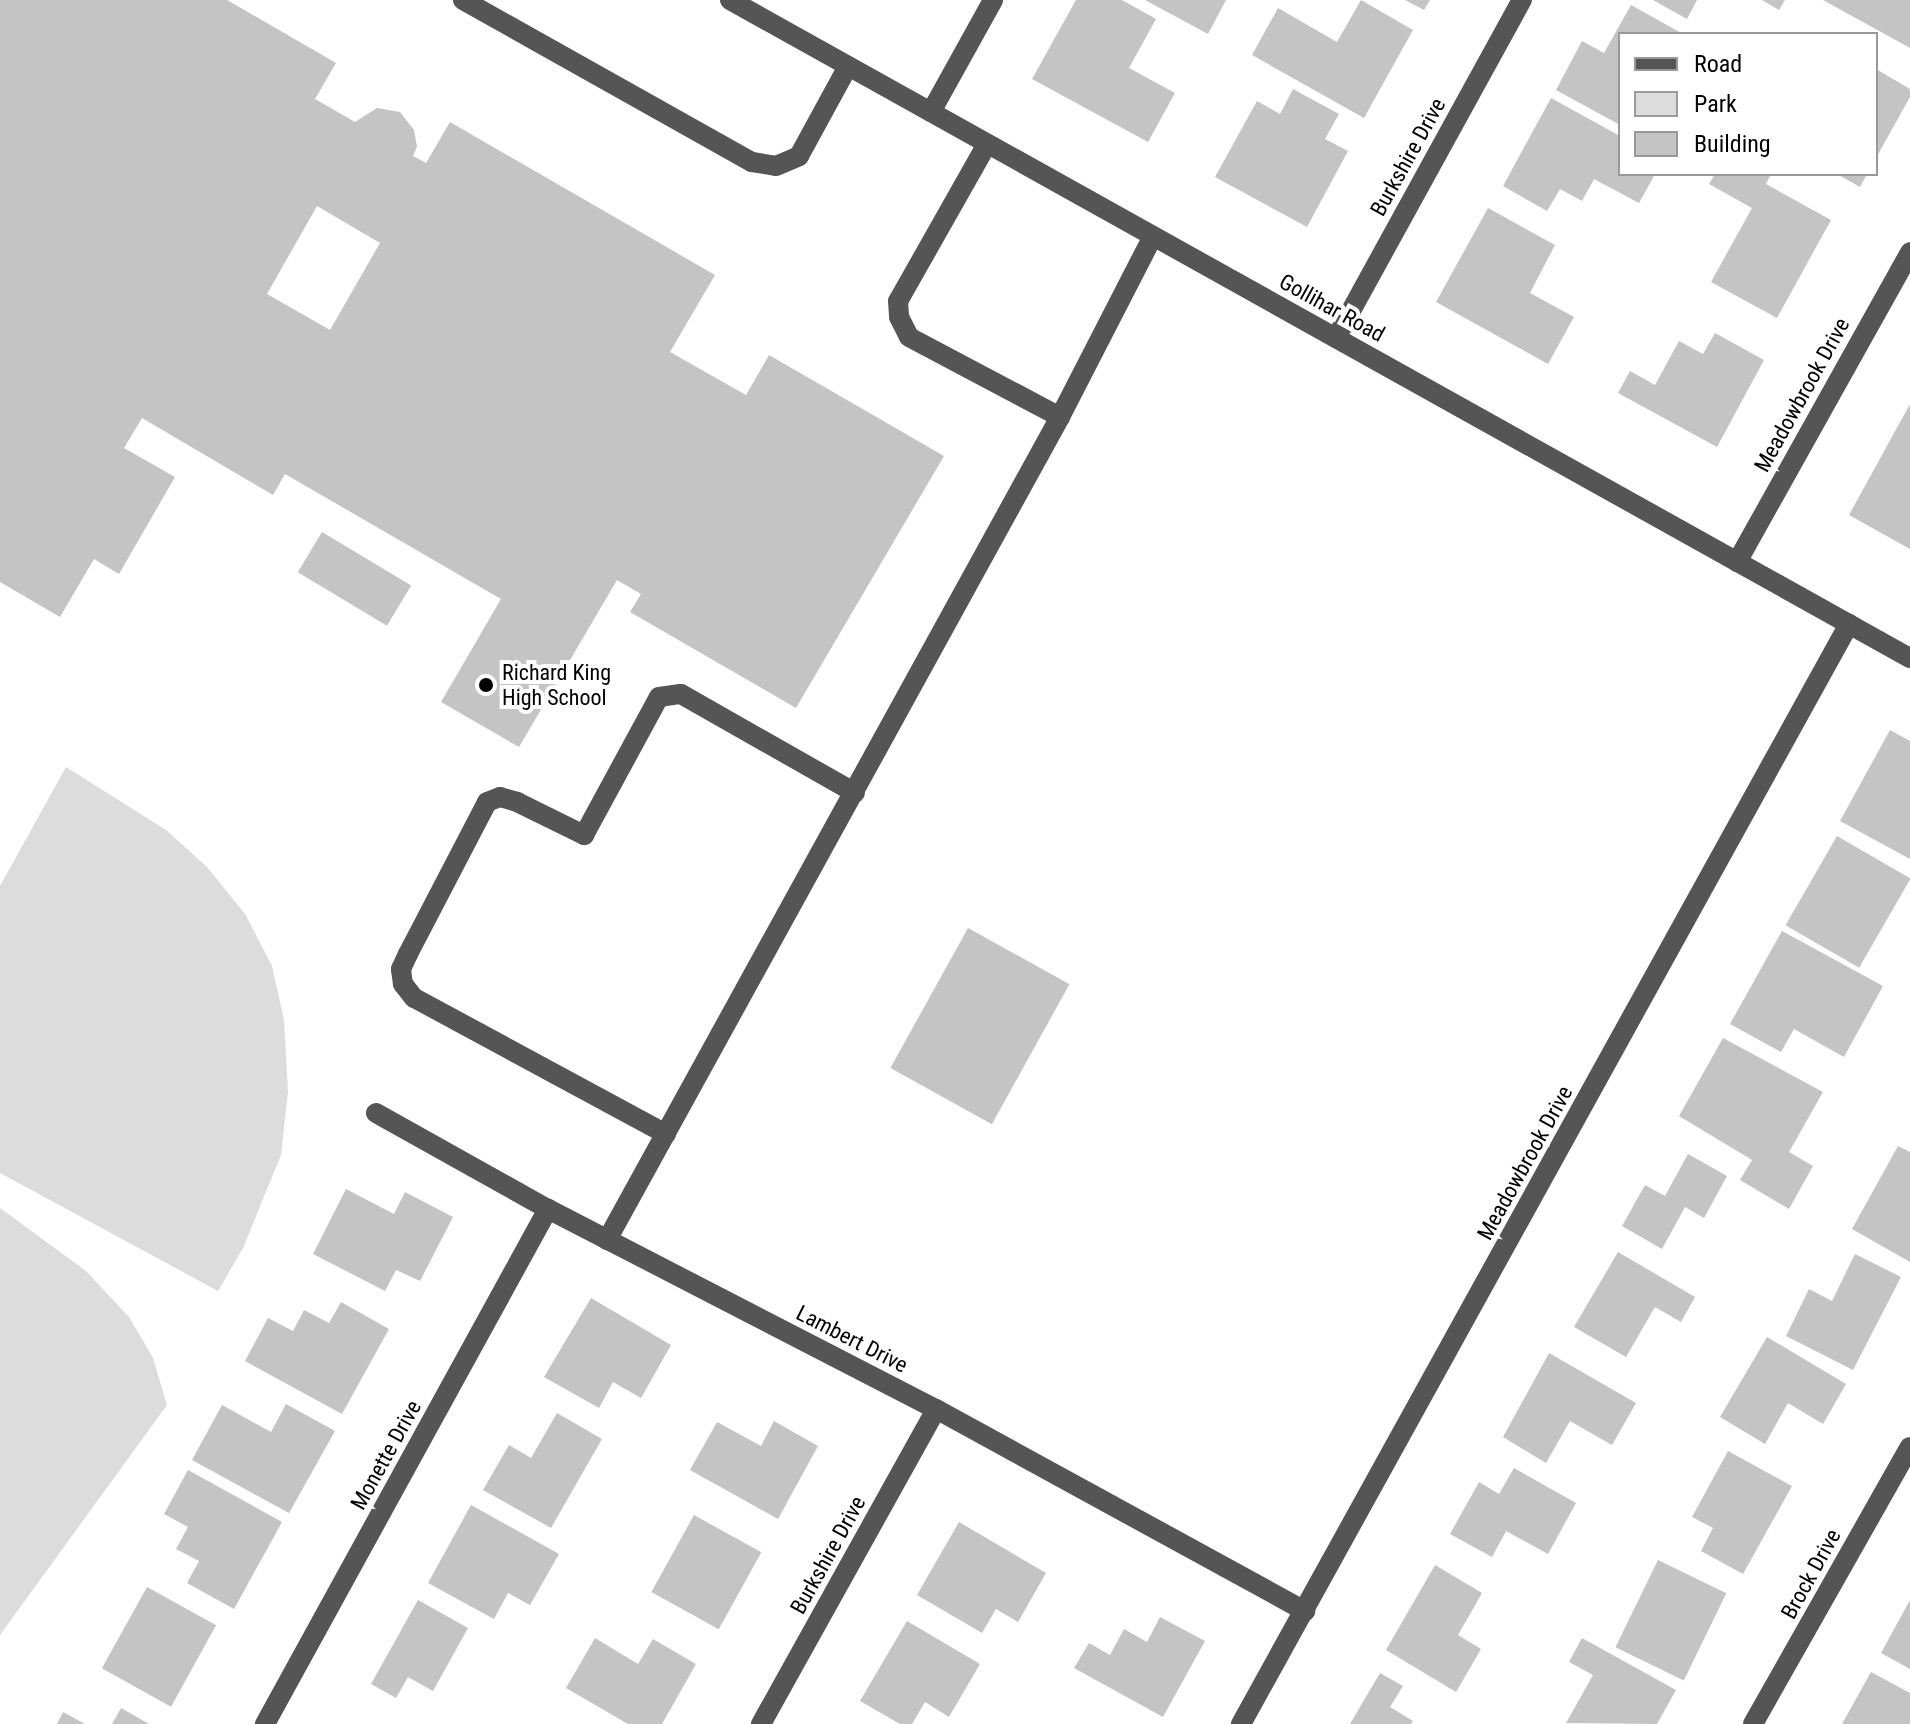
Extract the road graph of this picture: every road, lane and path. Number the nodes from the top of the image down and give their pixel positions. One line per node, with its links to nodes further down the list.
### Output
1 (730, 0): 5 (street, Gollihar Road)
2 (993, 0): 6 (street)
3 (1522, 0): 10 (street, Burkshire Drive)
4 (477, 3): 5 (street)
5 (848, 66): 6 (street, Gollihar Road)
6 (931, 112): 7 (street, Gollihar Road)
7 (987, 144): 8 (street, Gollihar Road); 11 (street)
8 (1153, 236): 10 (street, Gollihar Road); 11 (street)
9 (1910, 252): 12 (street, Meadowbrook Drive)
10 (1336, 338): 12 (street, Gollihar Road)
11 (1060, 417): 15 (street)
12 (1737, 562): 13 (street, Gollihar Road)
13 (1849, 624): 14 (street, Gollihar Road); 22 (street, Meadowbrook Drive)
14 (1910, 658)
15 (855, 793): 17 (street); 17 (street)
16 (376, 1113): 18 (street, Lambert Drive)
17 (666, 1134): 19 (street)
18 (548, 1209): 19 (street, Lambert Drive); 23 (street, Monette Drive)
19 (607, 1240): 20 (street, Lambert Drive)
20 (936, 1409): 22 (street, Lambert Drive); 24 (street, Burkshire Drive)
21 (1910, 1447): 26 (street, Brock Drive)
22 (1305, 1611): 25 (street, Meadowbrook Drive)
23 (265, 1724)
24 (761, 1724)
25 (1241, 1724)
26 (1753, 1724)

